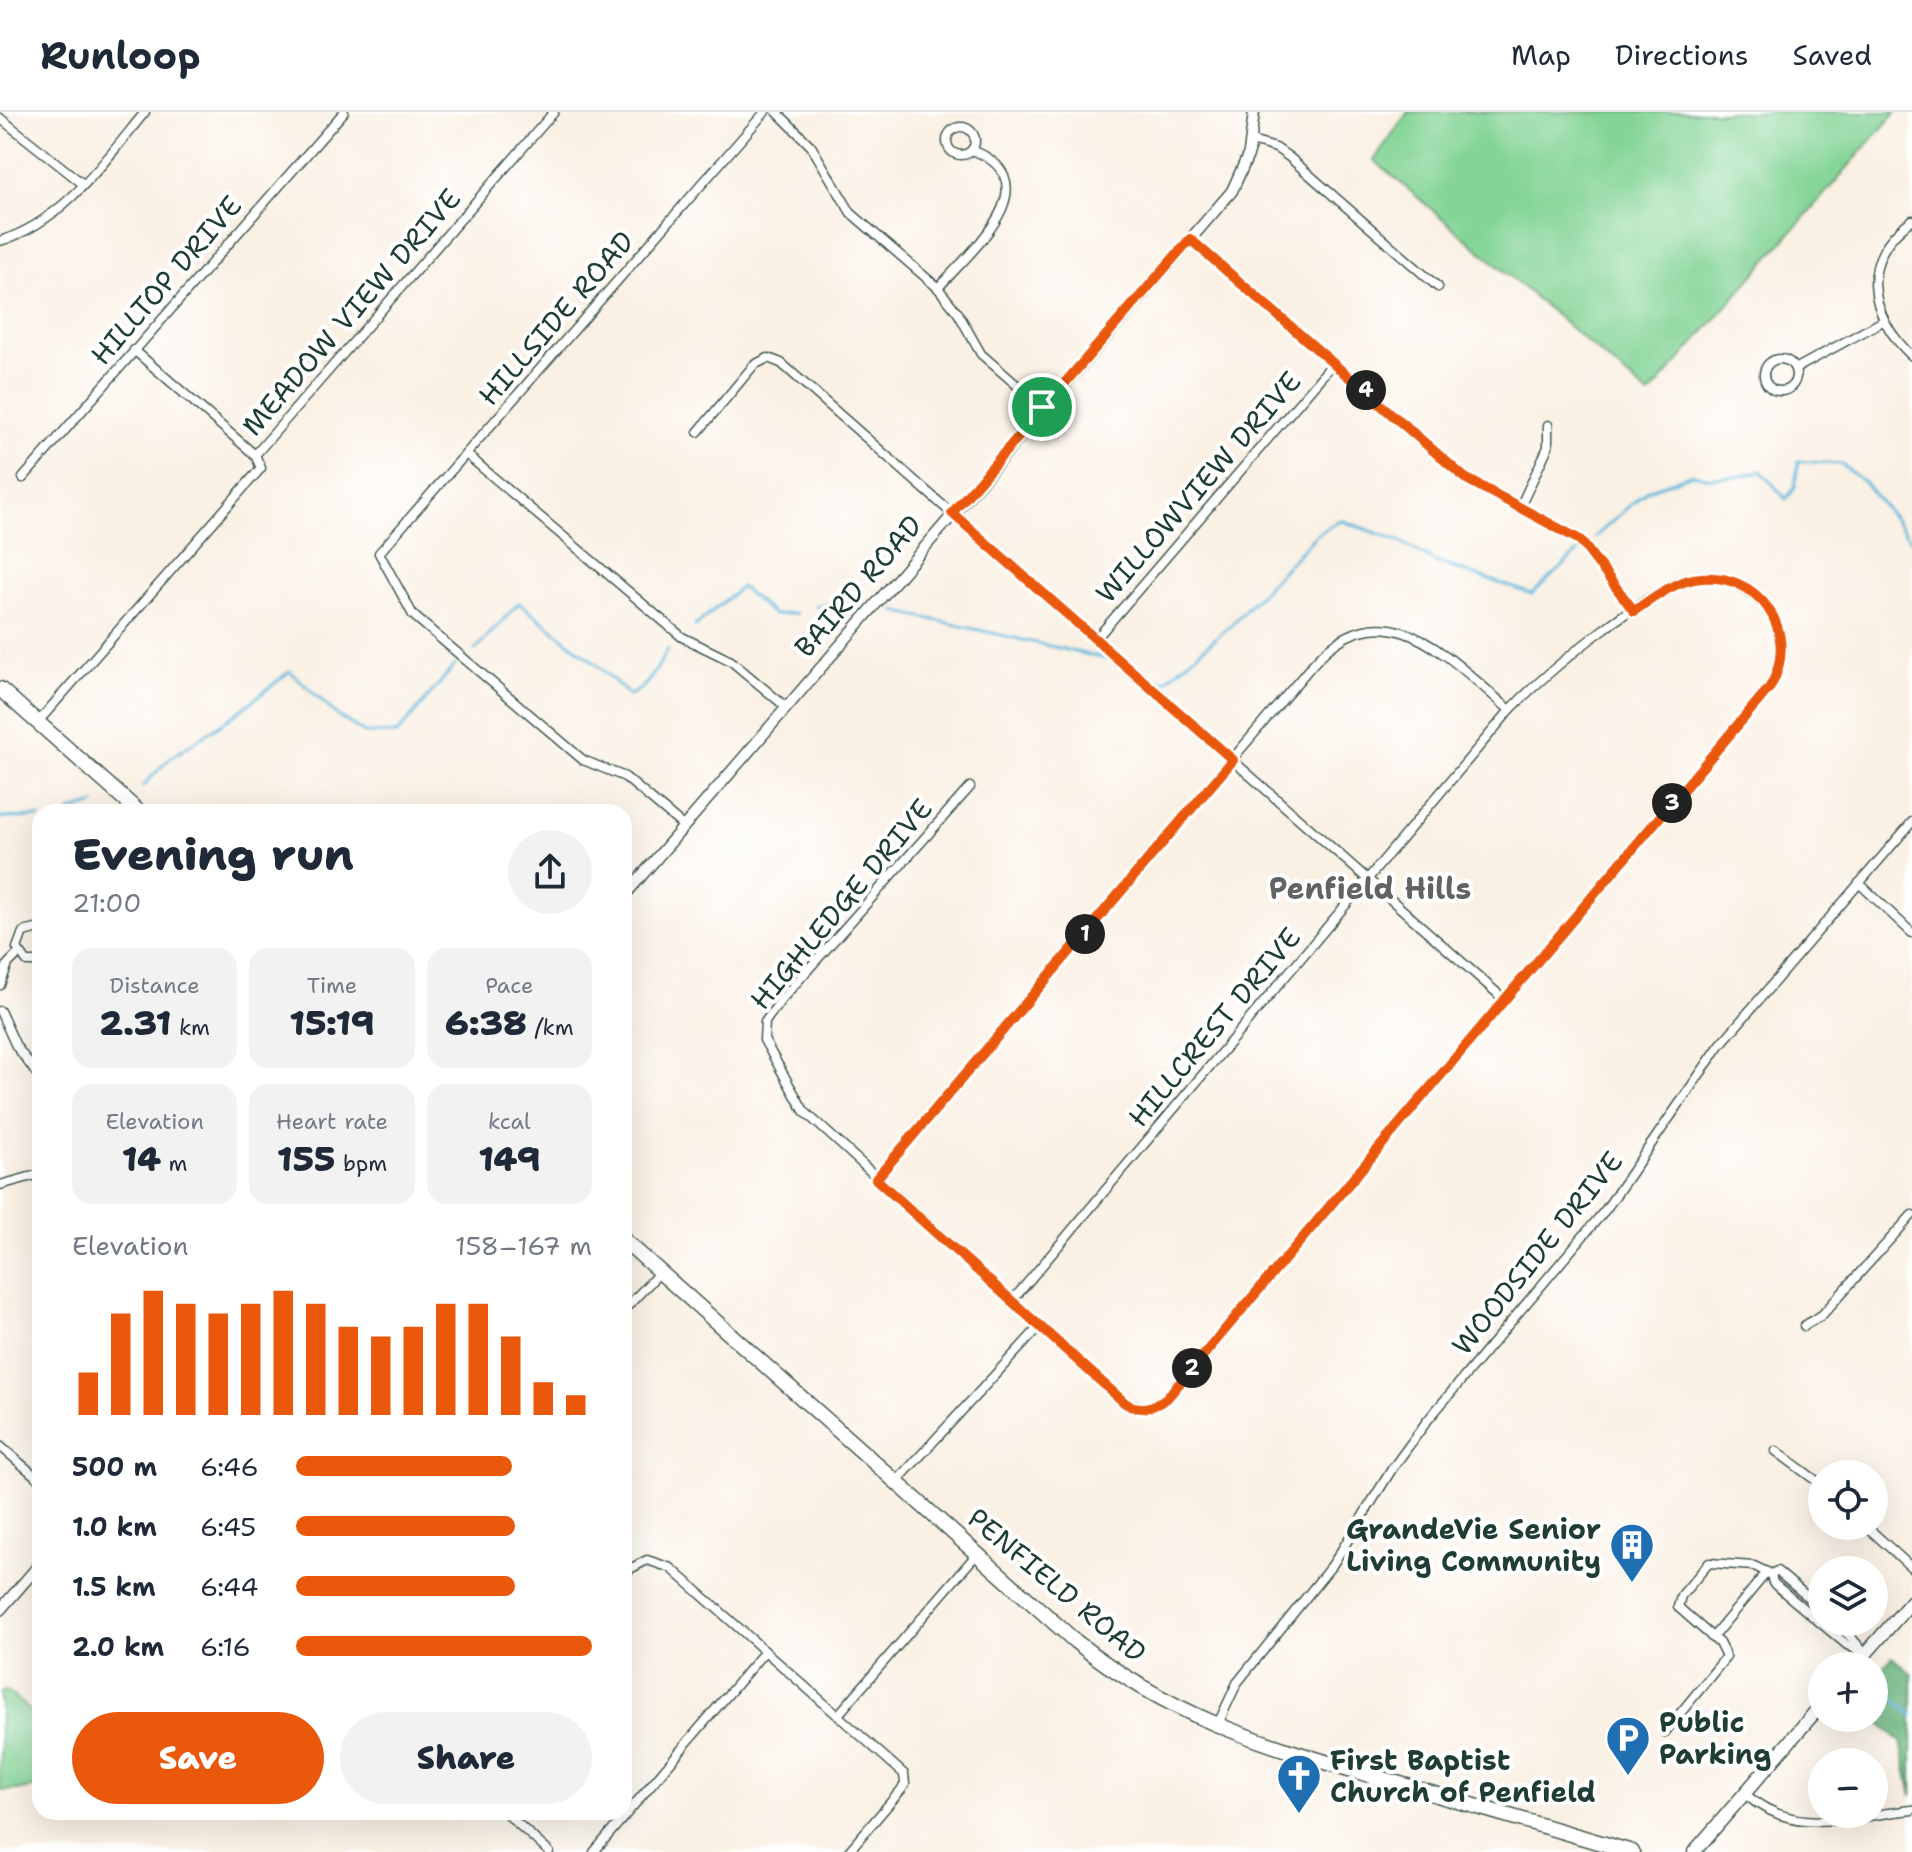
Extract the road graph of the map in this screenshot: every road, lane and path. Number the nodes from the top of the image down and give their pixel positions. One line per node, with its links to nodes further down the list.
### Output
1 (145, 112): 10 (street)
2 (344, 112): 17 (street, HILLTOP DRIVE)
3 (554, 112): 25 (street, MEADOW VIEW DRIVE)
4 (765, 112): 24 (street, HILLSIDE ROAD)
5 (777, 112): 15 (street)
6 (1254, 112): 8 (street, BAIRD ROAD)
7 (0, 118): 10 (street)
8 (1251, 141): 12 (street, BAIRD ROAD); 14 (street)
9 (972, 150): 15 (street)
10 (83, 184): 13 (street)
11 (1912, 220): 16 (street)
12 (1190, 239): 19 (street); 21 (street, BAIRD ROAD)
13 (0, 241)
14 (1438, 287)
15 (938, 288): 21 (street)
16 (1883, 321): 18 (street); 20 (street)
17 (134, 350): 25 (street); 26 (street, HILLTOP DRIVE)
18 (1912, 356)
19 (1334, 362): 27 (street); 31 (street, WILLOWVIEW DRIVE)
20 (1795, 369): 20 (street)
21 (1042, 407): 28 (street, BAIRD ROAD)
22 (1548, 425): 27 (street)
23 (698, 432): 28 (street)
24 (466, 454): 33 (street); 40 (street, HILLSIDE ROAD)
25 (255, 455): 35 (street, MEADOW VIEW DRIVE)
26 (23, 478)
27 (1520, 507): 30 (street)
28 (952, 513): 31 (street); 33 (street, BAIRD ROAD)
29 (1753, 594): 30 (street, HILLCREST DRIVE); 49 (street, HIGHLEDGE DRIVE)
30 (1634, 611): 34 (street, HILLCREST DRIVE)
31 (1095, 640): 36 (street)
32 (0, 689): 35 (main road)
33 (786, 707): 40 (street, BAIRD ROAD)
34 (1510, 710): 36 (street); 41 (street, HILLCREST DRIVE)
35 (37, 723): 38 (main road)
36 (1233, 760): 41 (street); 53 (street)
37 (970, 787): 53 (street, HIGHLEDGE DRIVE)
38 (130, 804)
39 (1912, 822): 42 (street, WOODSIDE DRIVE)
40 (683, 826): 43 (street, BAIRD ROAD)
41 (1368, 880): 49 (street); 58 (street, HILLCREST DRIVE)
42 (1859, 883): 45 (street); 82 (street, WOODSIDE DRIVE)
43 (632, 887)
44 (32, 929): 46 (street)
45 (1912, 933)
46 (19, 953): 47 (street); 48 (street)
47 (32, 962)
48 (0, 985)
49 (1505, 1000): 60 (street, HIGHLEDGE DRIVE)
50 (0, 1011): 51 (street)
51 (32, 1067)
52 (32, 1176): 54 (street)
53 (876, 1179): 58 (street, HIGHLEDGE DRIVE)
54 (0, 1185)
55 (1912, 1215): 61 (street)
56 (632, 1247): 57 (main road, PENFIELD ROAD)
57 (660, 1272): 59 (street); 66 (main road, PENFIELD ROAD)
58 (1012, 1301): 60 (street, HIGHLEDGE DRIVE)
59 (632, 1302)
60 (1040, 1326): 66 (street)
61 (1804, 1326)
62 (0, 1446): 64 (street)
63 (1776, 1451): 65 (street)
64 (32, 1473)
65 (1808, 1475)
66 (897, 1481): 68 (main road, PENFIELD ROAD)
67 (1881, 1540): 70 (street)
68 (976, 1555): 80 (street); 82 (main road, PENFIELD ROAD)
69 (632, 1567): 77 (street)
70 (1912, 1568)
71 (32, 1573): 75 (street)
72 (1769, 1573): 73 (street); 76 (street); 76 (street); 78 (street)
73 (1808, 1597)
74 (1912, 1601): 79 (main road)
75 (0, 1610)
76 (1712, 1638): 83 (street)
77 (765, 1651): 80 (street); 85 (street)
78 (1862, 1652)
79 (1868, 1652)
80 (838, 1715): 91 (street)
81 (1808, 1720): 84 (main road)
82 (1217, 1726): 92 (main road, PENFIELD ROAD)
83 (1665, 1732)
84 (1745, 1794): 86 (street); 93 (main road)
85 (632, 1807)
86 (1912, 1810)
87 (514, 1820): 89 (street)
88 (621, 1820): 90 (street)
89 (549, 1852)
90 (594, 1852)
91 (848, 1852)
92 (1632, 1852)
93 (1694, 1852)

